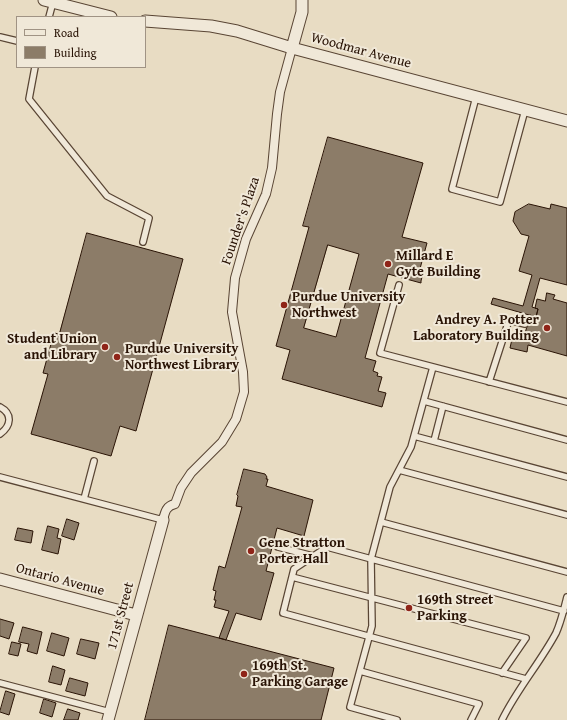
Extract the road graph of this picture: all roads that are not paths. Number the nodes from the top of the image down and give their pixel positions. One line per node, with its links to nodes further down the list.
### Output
1 (302, 0): 8 (street)
2 (49, 1): 3 (lane); 4 (street)
3 (49, 16)
4 (107, 16)
5 (146, 21): 8 (street, Woodmar Avenue)
6 (0, 37): 7 (lane)
7 (16, 41)
8 (292, 48): 10 (street, Woodmar Avenue); 32 (street, Founder's Plaza)
9 (35, 68): 13 (lane)
10 (476, 97): 11 (street, Woodmar Avenue); 11 (lane)
11 (525, 110): 12 (street, Woodmar Avenue)
12 (567, 121)
13 (143, 242)
14 (399, 286): 16 (lane)
15 (525, 324): 17 (lane)
16 (433, 367): 17 (lane); 18 (lane)
17 (488, 382): 19 (lane)
18 (424, 401): 20 (lane); 23 (lane)
19 (567, 402)
20 (443, 406): 24 (lane); 25 (lane)
21 (0, 407): 22 (lane)
22 (0, 434)
23 (414, 436): 25 (lane); 27 (lane)
24 (567, 440)
25 (434, 441): 29 (lane)
26 (94, 461): 30 (lane)
27 (399, 470): 31 (lane); 33 (lane)
28 (0, 477): 30 (lane)
29 (567, 477)
30 (84, 499): 32 (lane)
31 (567, 515)
32 (163, 520): 43 (street, 171st Street)
33 (381, 522): 36 (lane); 37 (lane)
34 (278, 547): 35 (lane)
35 (313, 556): 36 (lane); 38 (lane)
36 (371, 559): 41 (lane); 42 (lane)
37 (567, 572)
38 (292, 578): 41 (lane); 44 (lane)
39 (0, 579): 43 (street, Ontario Avenue)
40 (567, 597): 42 (lane)
41 (371, 598): 44 (lane); 46 (lane)
42 (564, 611): 47 (lane)
43 (136, 616): 49 (street, 171st Street)
44 (369, 636): 45 (lane); 46 (lane)
45 (360, 671): 50 (lane); 51 (lane)
46 (502, 673): 47 (lane)
47 (526, 679): 52 (lane)
48 (0, 682): 49 (lane)
49 (109, 716)
50 (397, 720)
51 (471, 720)
52 (502, 720)

